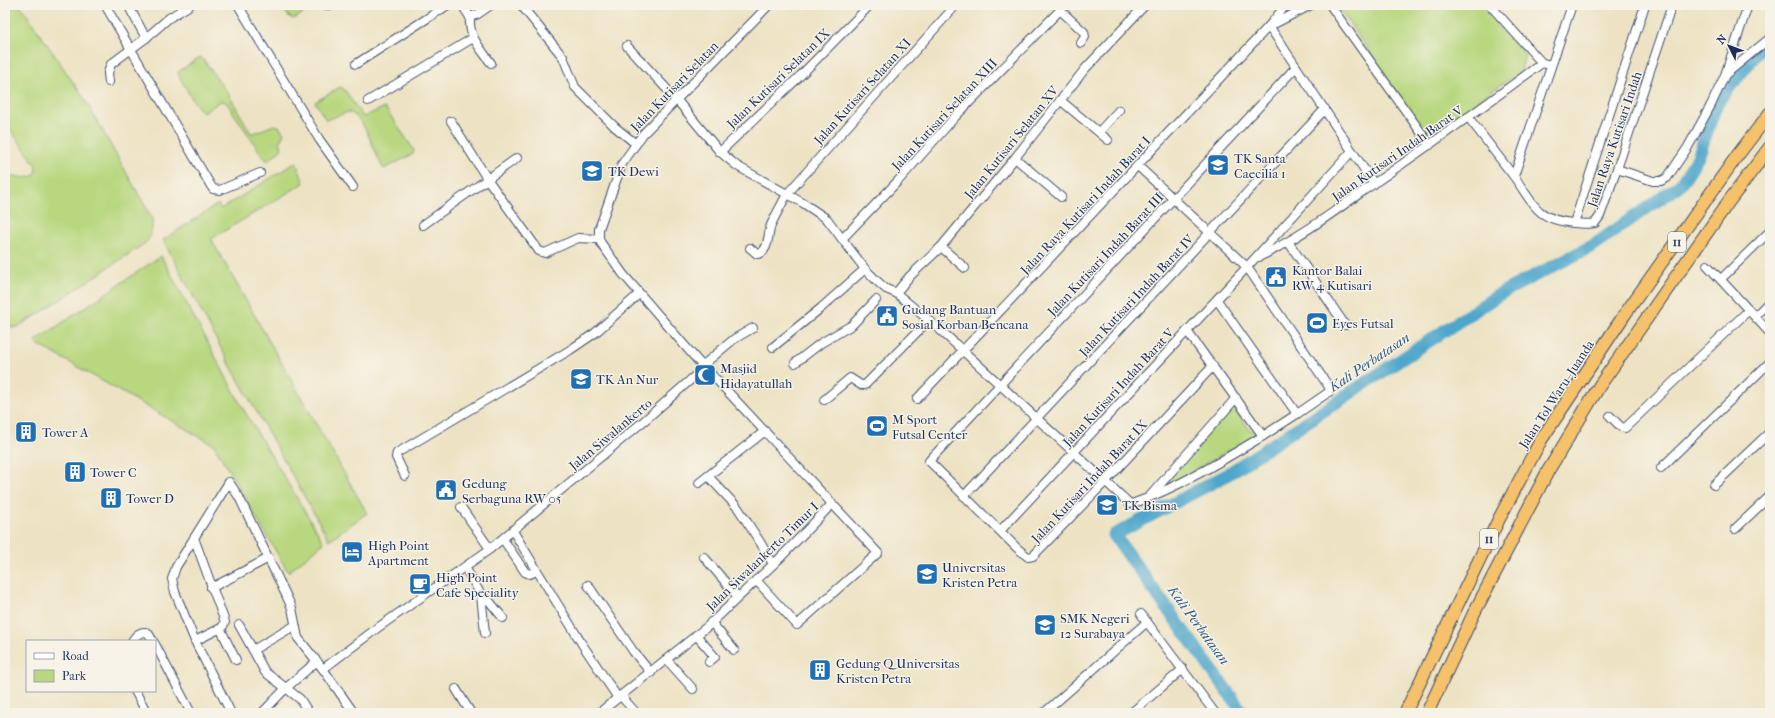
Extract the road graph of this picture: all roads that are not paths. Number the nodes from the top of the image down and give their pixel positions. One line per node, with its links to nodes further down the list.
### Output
1 (105, 5): 29 (street)
2 (128, 5): 24 (street)
3 (190, 5): 24 (street)
4 (238, 5): 60 (street)
5 (448, 5): 32 (street)
6 (462, 5): 22 (street)
7 (491, 5): 22 (street)
8 (521, 5): 47 (street)
9 (769, 5): 37 (street, Jalan Kutisari Selatan)
10 (870, 5): 51 (street, Jalan Kutisari Selatan IX)
11 (956, 5): 61 (street, Jalan Kutisari Selatan XI)
12 (1145, 5): 38 (street, Jalan Kutisari Selatan XV)
13 (1286, 5): 23 (street, Jalan Raya Kutisari Indah Barat I)
14 (1311, 5): 23 (street)
15 (1330, 5): 48 (street)
16 (1490, 5): 31 (street)
17 (1645, 5): 64 (street, Jalan Raya Kutisari Indah)
18 (1672, 5): 55 (street, Jalan Raya Kutisari Indah)
19 (1748, 5): 35 (street)
20 (1570, 6): 33 (street)
21 (1062, 8): 27 (street); 69 (street, Jalan Kutisari Selatan XIII)
22 (470, 17): 25 (street)
23 (1269, 26): 34 (street); 54 (street, Jalan Raya Kutisari Indah Barat I)
24 (146, 38): 29 (street)
25 (473, 38): 30 (street); 39 (street)
26 (1770, 38): 35 (street)
27 (1081, 43)
28 (627, 46): 37 (street)
29 (131, 49): 36 (street); 56 (street)
30 (490, 63)
31 (1542, 63): 33 (street); 43 (street, Jalan Kutisari Indah Barat V)
32 (356, 64)
33 (1551, 65): 57 (street)
34 (1296, 67): 41 (street); 63 (street, Jalan Kutisari Indah Barat III)
35 (1725, 75): 55 (street)
36 (109, 82)
37 (676, 99): 47 (street, Jalan Kutisari Selatan); 51 (street)
38 (1060, 100): 45 (street); 53 (street, Jalan Kutisari Selatan XV)
39 (368, 101)
40 (1119, 110): 45 (street)
41 (1324, 110): 50 (street); 67 (street, Jalan Kutisari Indah Barat IV)
42 (1770, 113): 174 (highway, Jalan Tol Waru–Juanda / 11)
43 (1468, 118): 48 (street, Jalan Kutisari Indah Barat V); 57 (street)
44 (451, 121): 58 (street)
45 (1099, 132): 46 (street)
46 (1108, 140)
47 (636, 144): 68 (street, Jalan Kutisari Selatan)
48 (1430, 145): 59 (street, Jalan Kutisari Indah Barat V)
49 (1770, 146): 175 (highway, 11)
50 (1352, 151): 59 (street); 73 (street, Jalan Kutisari Indah Barat V)
51 (720, 152): 61 (street)
52 (517, 158): 58 (street)
53 (1015, 158): 62 (street); 71 (street, Jalan Kutisari Selatan XV)
54 (1138, 166): 63 (street); 91 (street, Jalan Raya Kutisari Indah Barat I)
55 (1617, 169): 64 (street, Jalan Raya Kutisari Indah)
56 (260, 173)
57 (1514, 176): 64 (street)
58 (488, 180): 65 (street); 68 (street)
59 (1374, 184): 70 (street, Jalan Kutisari Indah Barat V)
60 (353, 187)
61 (787, 194): 69 (street); 72 (street, Jalan Kutisari Selatan XI)
62 (1061, 197)
63 (1173, 198): 67 (street); 96 (street, Jalan Kutisari Indah Barat III)
64 (1574, 223)
65 (423, 225)
66 (1770, 231): 78 (street)
67 (1210, 232): 75 (street); 102 (street, Jalan Kutisari Indah Barat IV)
68 (599, 239): 81 (street)
69 (842, 239): 77 (street)
70 (1289, 243): 73 (street, Jalan Kutisari Indah Barat V); 86 (street)
71 (942, 247): 76 (street); 80 (street, Jalan Kutisari Selatan XV)
72 (750, 248)
73 (1254, 260): 75 (street, Jalan Kutisari Indah Barat V)
74 (1707, 265): 78 (street)
75 (1247, 267): 82 (street, Jalan Kutisari Indah Barat V); 100 (street)
76 (965, 268)
77 (865, 270): 79 (street); 90 (street)
78 (1721, 279): 84 (street)
79 (886, 289): 80 (street); 93 (street)
80 (896, 293): 85 (street)
81 (639, 294): 95 (street); 109 (street)
82 (1217, 300): 88 (street, Jalan Kutisari Indah Barat V); 100 (street)
83 (1770, 301): 84 (street)
84 (1752, 313): 89 (street); 101 (street)
85 (929, 320): 91 (street); 99 (street)
86 (1344, 325)
87 (753, 328): 95 (street, Jalan Siwalankerto)
88 (1187, 331): 94 (street); 106 (street, Jalan Kutisari Indah Barat V)
89 (1770, 333)
90 (773, 347)
91 (963, 352): 96 (street); 98 (street, Jalan Raya Kutisari Indah Barat I)
92 (1770, 362): 108 (street)
93 (795, 363)
94 (1213, 366): 97 (street); 111 (street, Jalan Kutisari Indah Barat IX)
95 (703, 367): 103 (street, Jalan Siwalankerto Timur I); 120 (street, Jalan Siwalankerto)
96 (999, 384): 102 (street); 107 (street, Jalan Kutisari Indah Barat III)
97 (1236, 398): 105 (street); 116 (street)
98 (917, 399)
99 (824, 400)
100 (1297, 414): 105 (street)
101 (1610, 416)
102 (1036, 419): 106 (street); 114 (street, Jalan Kutisari Indah Barat IV)
103 (765, 431): 110 (street); 117 (street, Jalan Siwalankerto Timur I)
104 (1770, 432): 113 (street)
105 (1263, 436): 116 (street)
106 (1073, 453): 111 (street); 121 (street, Jalan Kutisari Indah Barat V)
107 (931, 457): 114 (street, Jalan Kutisari Indah Barat IX)
108 (1661, 468)
109 (405, 476)
110 (708, 476): 112 (street); 127 (street)
111 (1105, 482): 116 (street); 121 (street, Jalan Kutisari Indah Barat IX)
112 (699, 483)
113 (1714, 485)
114 (964, 496): 121 (street, Jalan Kutisari Indah Barat IX)
115 (1770, 496): 119 (street)
116 (1148, 498)
117 (832, 504): 127 (street, Jalan Siwalankerto Timur I); 130 (street)
118 (461, 508): 124 (street)
119 (1734, 529)
120 (513, 531): 123 (street, Jalan Siwalankerto); 129 (street)
121 (1000, 531)
122 (194, 538): 126 (street); 132 (street); 146 (street)
123 (503, 539): 124 (street, Jalan Siwalankerto); 129 (street)
124 (490, 549): 128 (street, Jalan Siwalankerto)
125 (704, 557): 134 (street)
126 (269, 558): 132 (street); 140 (street)
127 (773, 564): 130 (street, Jalan Siwalankerto Timur I)
128 (465, 567): 133 (street); 154 (street, Jalan Siwalankerto)
129 (536, 571): 161 (street)
130 (756, 580): 134 (street, Jalan Siwalankerto Timur I)
131 (588, 585): 156 (street)
132 (211, 588): 141 (street)
133 (481, 595): 136 (street); 142 (street)
134 (738, 597): 137 (street, Jalan Siwalankerto Timur I)
135 (1140, 614): 138 (street)
136 (503, 618)
137 (711, 622): 143 (street, Jalan Siwalankerto Timur I); 149 (street)
138 (1147, 622): 155 (street); 172 (street)
139 (239, 625): 148 (street)
140 (294, 626): 148 (street); 152 (street)
141 (221, 628): 146 (street); 150 (street)
142 (485, 633)
143 (696, 635): 151 (street, Jalan Siwalankerto Timur I); 153 (street)
144 (133, 640): 145 (street)
145 (152, 640)
146 (195, 641): 165 (street)
147 (156, 646): 164 (street)
148 (253, 650): 157 (street)
149 (734, 650)
150 (236, 660)
151 (667, 660): 156 (street, Jalan Siwalankerto Timur I); 159 (street)
152 (317, 661): 154 (street); 157 (street)
153 (709, 662)
154 (323, 669): 168 (street)
155 (1183, 669): 162 (street); 173 (street)
156 (651, 673): 161 (street, Jalan Siwalankerto Timur I)
157 (285, 689): 166 (street); 167 (street)
158 (456, 689): 169 (street)
159 (693, 689)
160 (136, 692): 163 (street)
161 (620, 697): 170 (street, Jalan Siwalankerto Timur I); 171 (street)
162 (1211, 711)
163 (147, 713)
164 (191, 713)
165 (231, 713)
166 (262, 713)
167 (309, 713)
168 (354, 713)
169 (471, 713)
170 (599, 713)
171 (636, 713)
172 (1044, 713)
173 (1131, 713)
174 (1405, 713)
175 (1428, 713)

